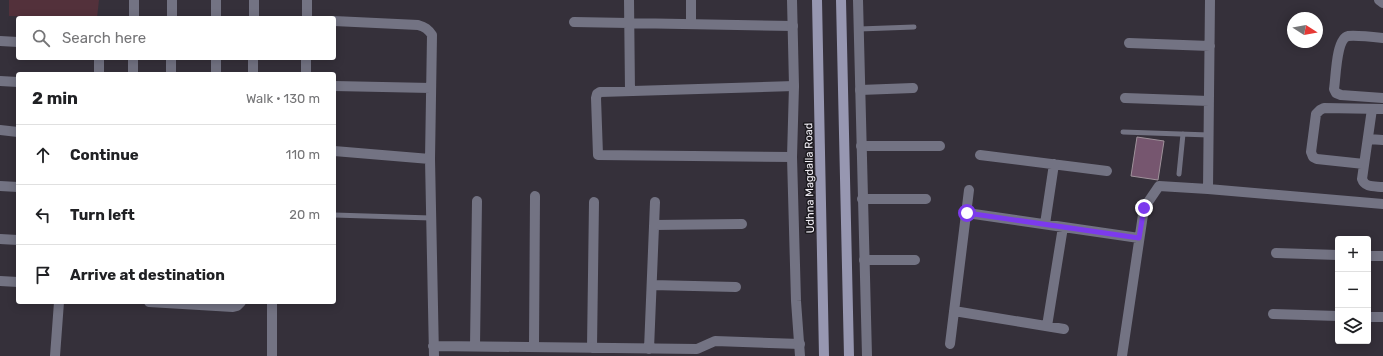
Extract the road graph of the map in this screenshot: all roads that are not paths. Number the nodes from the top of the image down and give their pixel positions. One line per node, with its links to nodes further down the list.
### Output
1 (134, 0): 15 (street)
2 (172, 0): 16 (street)
3 (216, 0): 17 (street)
4 (254, 0): 18 (street)
5 (307, 0): 19 (street)
6 (629, 0): 22 (street)
7 (691, 0): 23 (street)
8 (792, 0): 24 (street)
9 (817, 0): 129 (main road, Udhna Magdalla Road)
10 (841, 0): 130 (main road)
11 (858, 0): 26 (street)
12 (1210, 0): 31 (street)
13 (1379, 0): 14 (street)
14 (1383, 4)
15 (134, 16)
16 (172, 16)
17 (216, 16)
18 (254, 16)
19 (306, 16)
20 (336, 21): 48 (street)
21 (574, 22): 22 (street)
22 (629, 23): 23 (street); 51 (street)
23 (691, 24): 24 (street)
24 (793, 26): 47 (street)
25 (914, 27): 26 (lane)
26 (859, 29): 50 (street)
27 (1383, 38): 53 (street)
28 (0, 41): 29 (street)
29 (16, 42)
30 (1129, 43): 31 (street)
31 (1210, 46): 54 (street)
32 (99, 60): 38 (street)
33 (133, 60): 39 (street)
34 (171, 60): 40 (street)
35 (216, 60): 41 (street)
36 (253, 60): 42 (street)
37 (306, 60): 43 (street)
38 (99, 72)
39 (133, 72)
40 (172, 72)
41 (216, 72)
42 (253, 72)
43 (306, 72)
44 (0, 81): 45 (street)
45 (16, 82)
46 (336, 86): 48 (street)
47 (794, 86): 51 (street); 68 (street)
48 (431, 88): 69 (street)
49 (912, 88): 50 (street)
50 (860, 90): 64 (street)
51 (630, 91): 68 (street)
52 (1125, 98): 54 (street)
53 (1383, 98)
54 (1209, 101): 61 (street)
55 (1372, 108): 56 (street); 62 (street); 71 (street)
56 (1383, 109)
57 (0, 130): 58 (street)
58 (16, 132)
59 (1123, 132): 60 (lane)
60 (1183, 134): 61 (lane); 73 (lane)
61 (1209, 135): 77 (street)
62 (1368, 139): 63 (street); 71 (street)
63 (1383, 140)
64 (861, 146): 65 (street); 80 (street)
65 (940, 146)
66 (336, 151): 69 (street)
67 (980, 154): 70 (street)
68 (792, 157): 117 (street)
69 (430, 159): 88 (street)
70 (1054, 164): 72 (street); 90 (street)
71 (1364, 164): 76 (street)
72 (1107, 171)
73 (1179, 174)
74 (0, 186): 75 (street)
75 (16, 187)
76 (1383, 187)
77 (1208, 189): 85 (street); 93 (street)
78 (969, 190): 86 (street)
79 (535, 196): 120 (street)
80 (862, 199): 81 (street); 100 (street)
81 (926, 199)
82 (477, 201): 119 (street)
83 (594, 202): 121 (street)
84 (655, 202): 91 (street)
85 (1383, 204)
86 (967, 213): 90 (street); 110 (street)
87 (336, 215): 88 (lane)
88 (431, 218): 123 (street)
89 (742, 224): 91 (street)
90 (1045, 224): 92 (street)
91 (654, 225): 104 (street)
92 (1063, 227): 93 (street); 115 (street)
93 (1139, 238): 132 (street)
94 (0, 239): 95 (street)
95 (16, 240)
96 (1276, 253): 97 (street)
97 (1335, 255)
98 (1371, 256): 99 (street)
99 (1383, 256)
100 (864, 260): 101 (street); 131 (street)
101 (915, 260)
102 (0, 280): 103 (street)
103 (16, 282)
104 (652, 285): 105 (street); 122 (street)
105 (736, 286)
106 (59, 304): 126 (street)
107 (197, 304): 108 (street)
108 (239, 304)
109 (272, 304): 127 (street)
110 (954, 310): 115 (street); 118 (street)
111 (1273, 314): 112 (street)
112 (1335, 316)
113 (1371, 317): 114 (street)
114 (1383, 318)
115 (1048, 326): 116 (street)
116 (1064, 329)
117 (800, 344): 125 (street); 128 (street)
118 (950, 344)
119 (475, 346): 120 (street); 123 (street)
120 (534, 347): 121 (street)
121 (592, 348): 124 (street)
122 (649, 349): 124 (street); 125 (street)
123 (434, 351)
124 (619, 352)
125 (675, 352)
126 (55, 356)
127 (272, 356)
128 (800, 356)
129 (824, 356)
130 (849, 356)
131 (867, 356)
132 (1122, 356)

